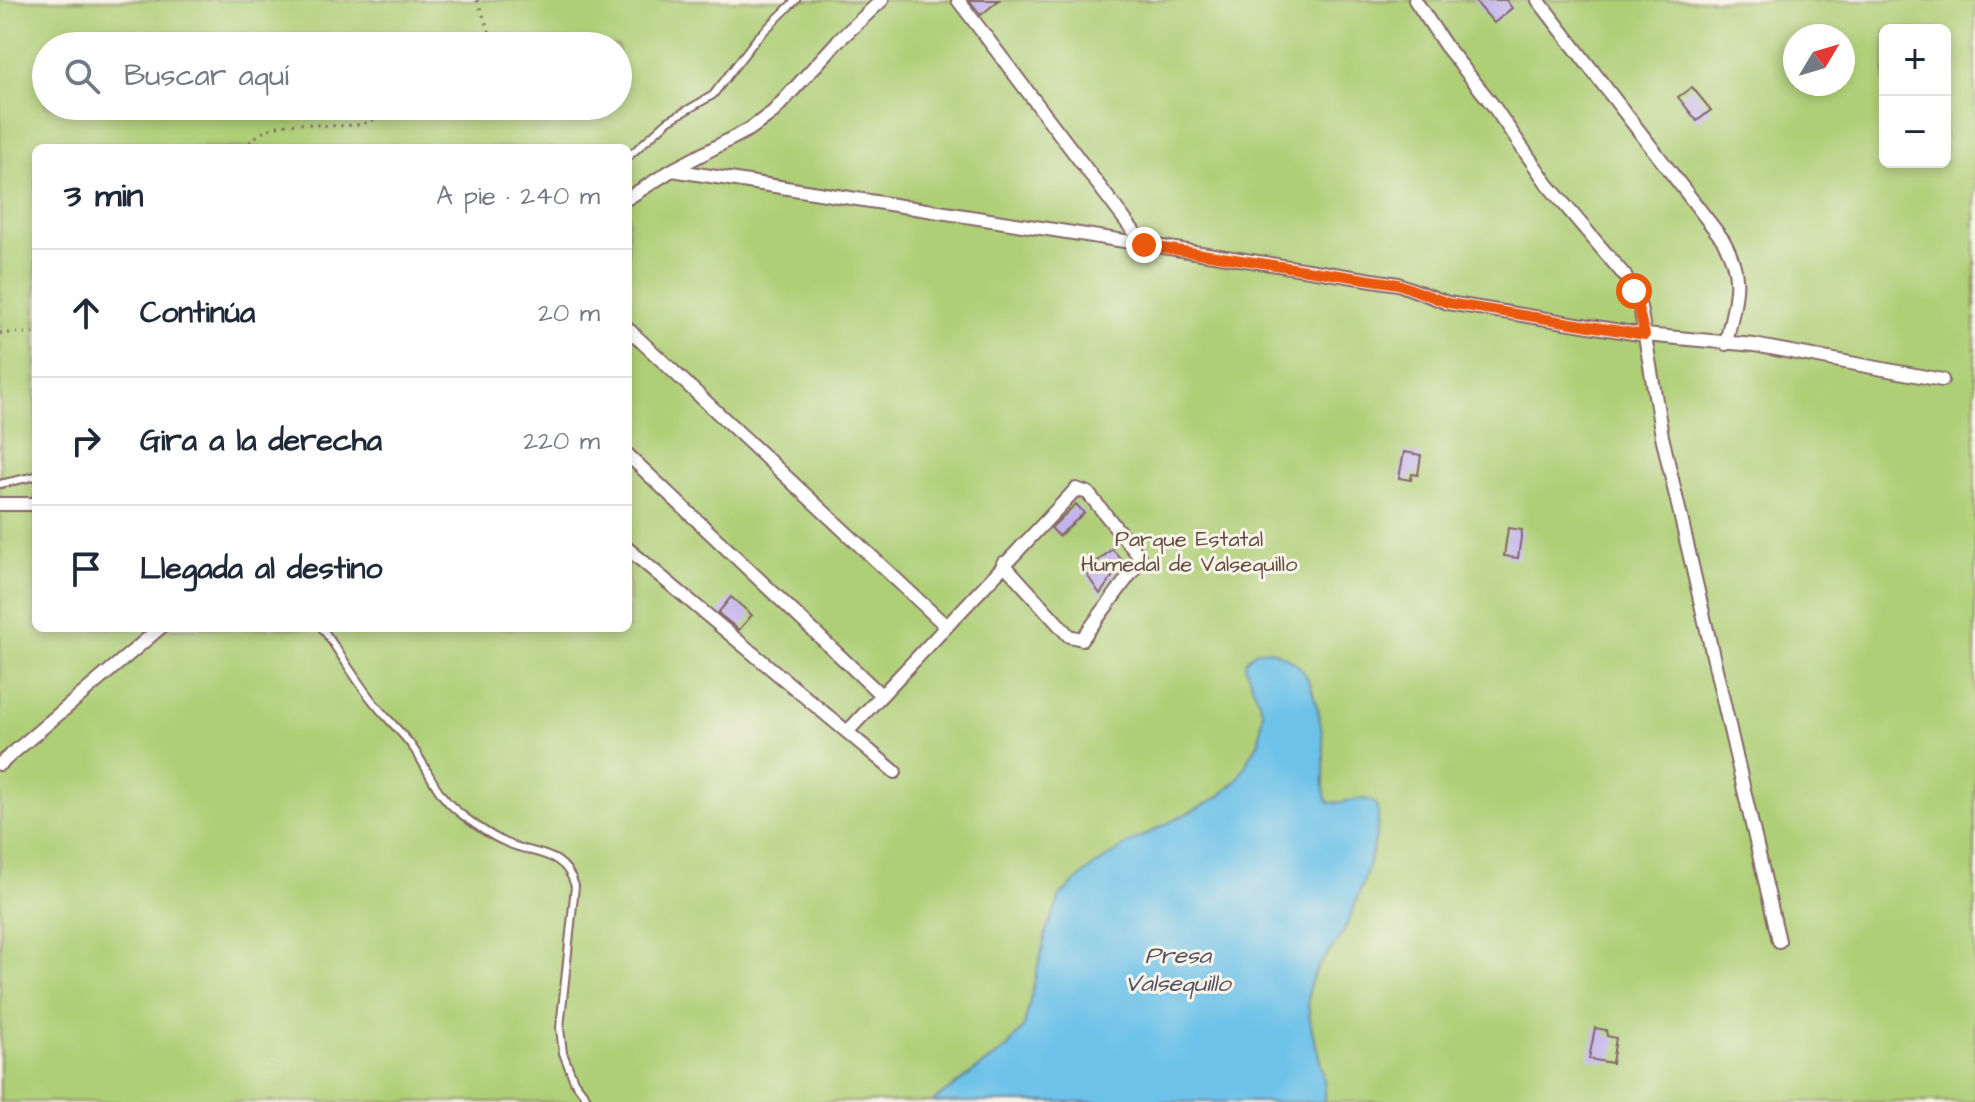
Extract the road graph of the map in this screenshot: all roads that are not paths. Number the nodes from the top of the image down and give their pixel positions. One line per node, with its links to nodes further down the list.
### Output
1 (796, 0): 6 (lane)
2 (882, 0): 7 (street)
3 (958, 0): 9 (street)
4 (1415, 0): 11 (street)
5 (1538, 0): 12 (street)
6 (632, 153)
7 (672, 170): 8 (street); 9 (street)
8 (632, 195)
9 (1144, 245): 11 (street)
10 (632, 333): 21 (street)
11 (1645, 335): 12 (street); 28 (street)
12 (1726, 344): 13 (street)
13 (1942, 380)
14 (632, 459): 24 (street)
15 (32, 477): 16 (lane)
16 (0, 484)
17 (0, 504): 18 (street)
18 (32, 504)
19 (632, 552): 25 (street)
20 (1003, 563): 20 (street); 21 (street)
21 (945, 625): 24 (street)
22 (155, 632): 26 (street)
23 (325, 632): 29 (lane)
24 (881, 695): 25 (street)
25 (847, 732): 27 (street)
26 (0, 764)
27 (895, 772)
28 (1779, 941)
29 (590, 1102)

